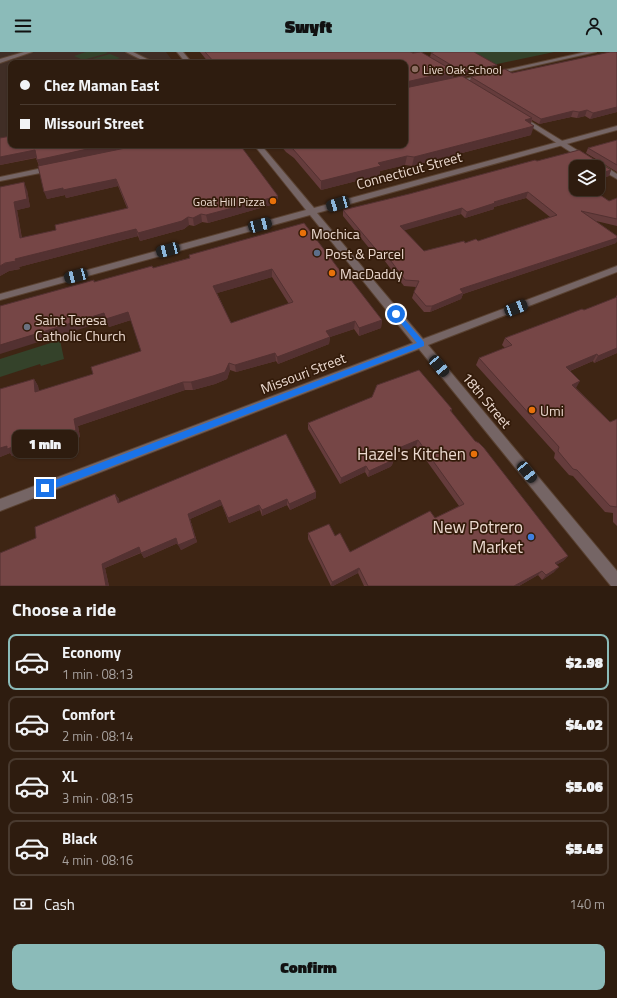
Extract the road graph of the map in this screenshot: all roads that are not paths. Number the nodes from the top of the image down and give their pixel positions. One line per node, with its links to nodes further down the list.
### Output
1 (29, 52): 5 (street)
2 (129, 52): 6 (street)
3 (180, 52): 7 (street)
4 (593, 52): 9 (street)
5 (0, 60)
6 (145, 60)
7 (187, 60)
8 (450, 75): 9 (street)
9 (461, 81): 10 (street); 11 (street)
10 (450, 83)
11 (470, 87)
12 (514, 114): 14 (street)
13 (617, 128): 14 (street, Connecticut Street)
14 (561, 143): 17 (street); 19 (street, Connecticut Street)
15 (259, 148): 19 (street, 18th Street)
16 (61, 166): 18 (street)
17 (617, 177)
18 (0, 179)
19 (311, 211): 21 (street, Connecticut Street); 22 (street, 18th Street)
20 (617, 269): 22 (street, Missouri Street)
21 (0, 296)
22 (421, 344): 23 (street, Missouri Street); 24 (street, 18th Street)
23 (0, 505)
24 (617, 582)

